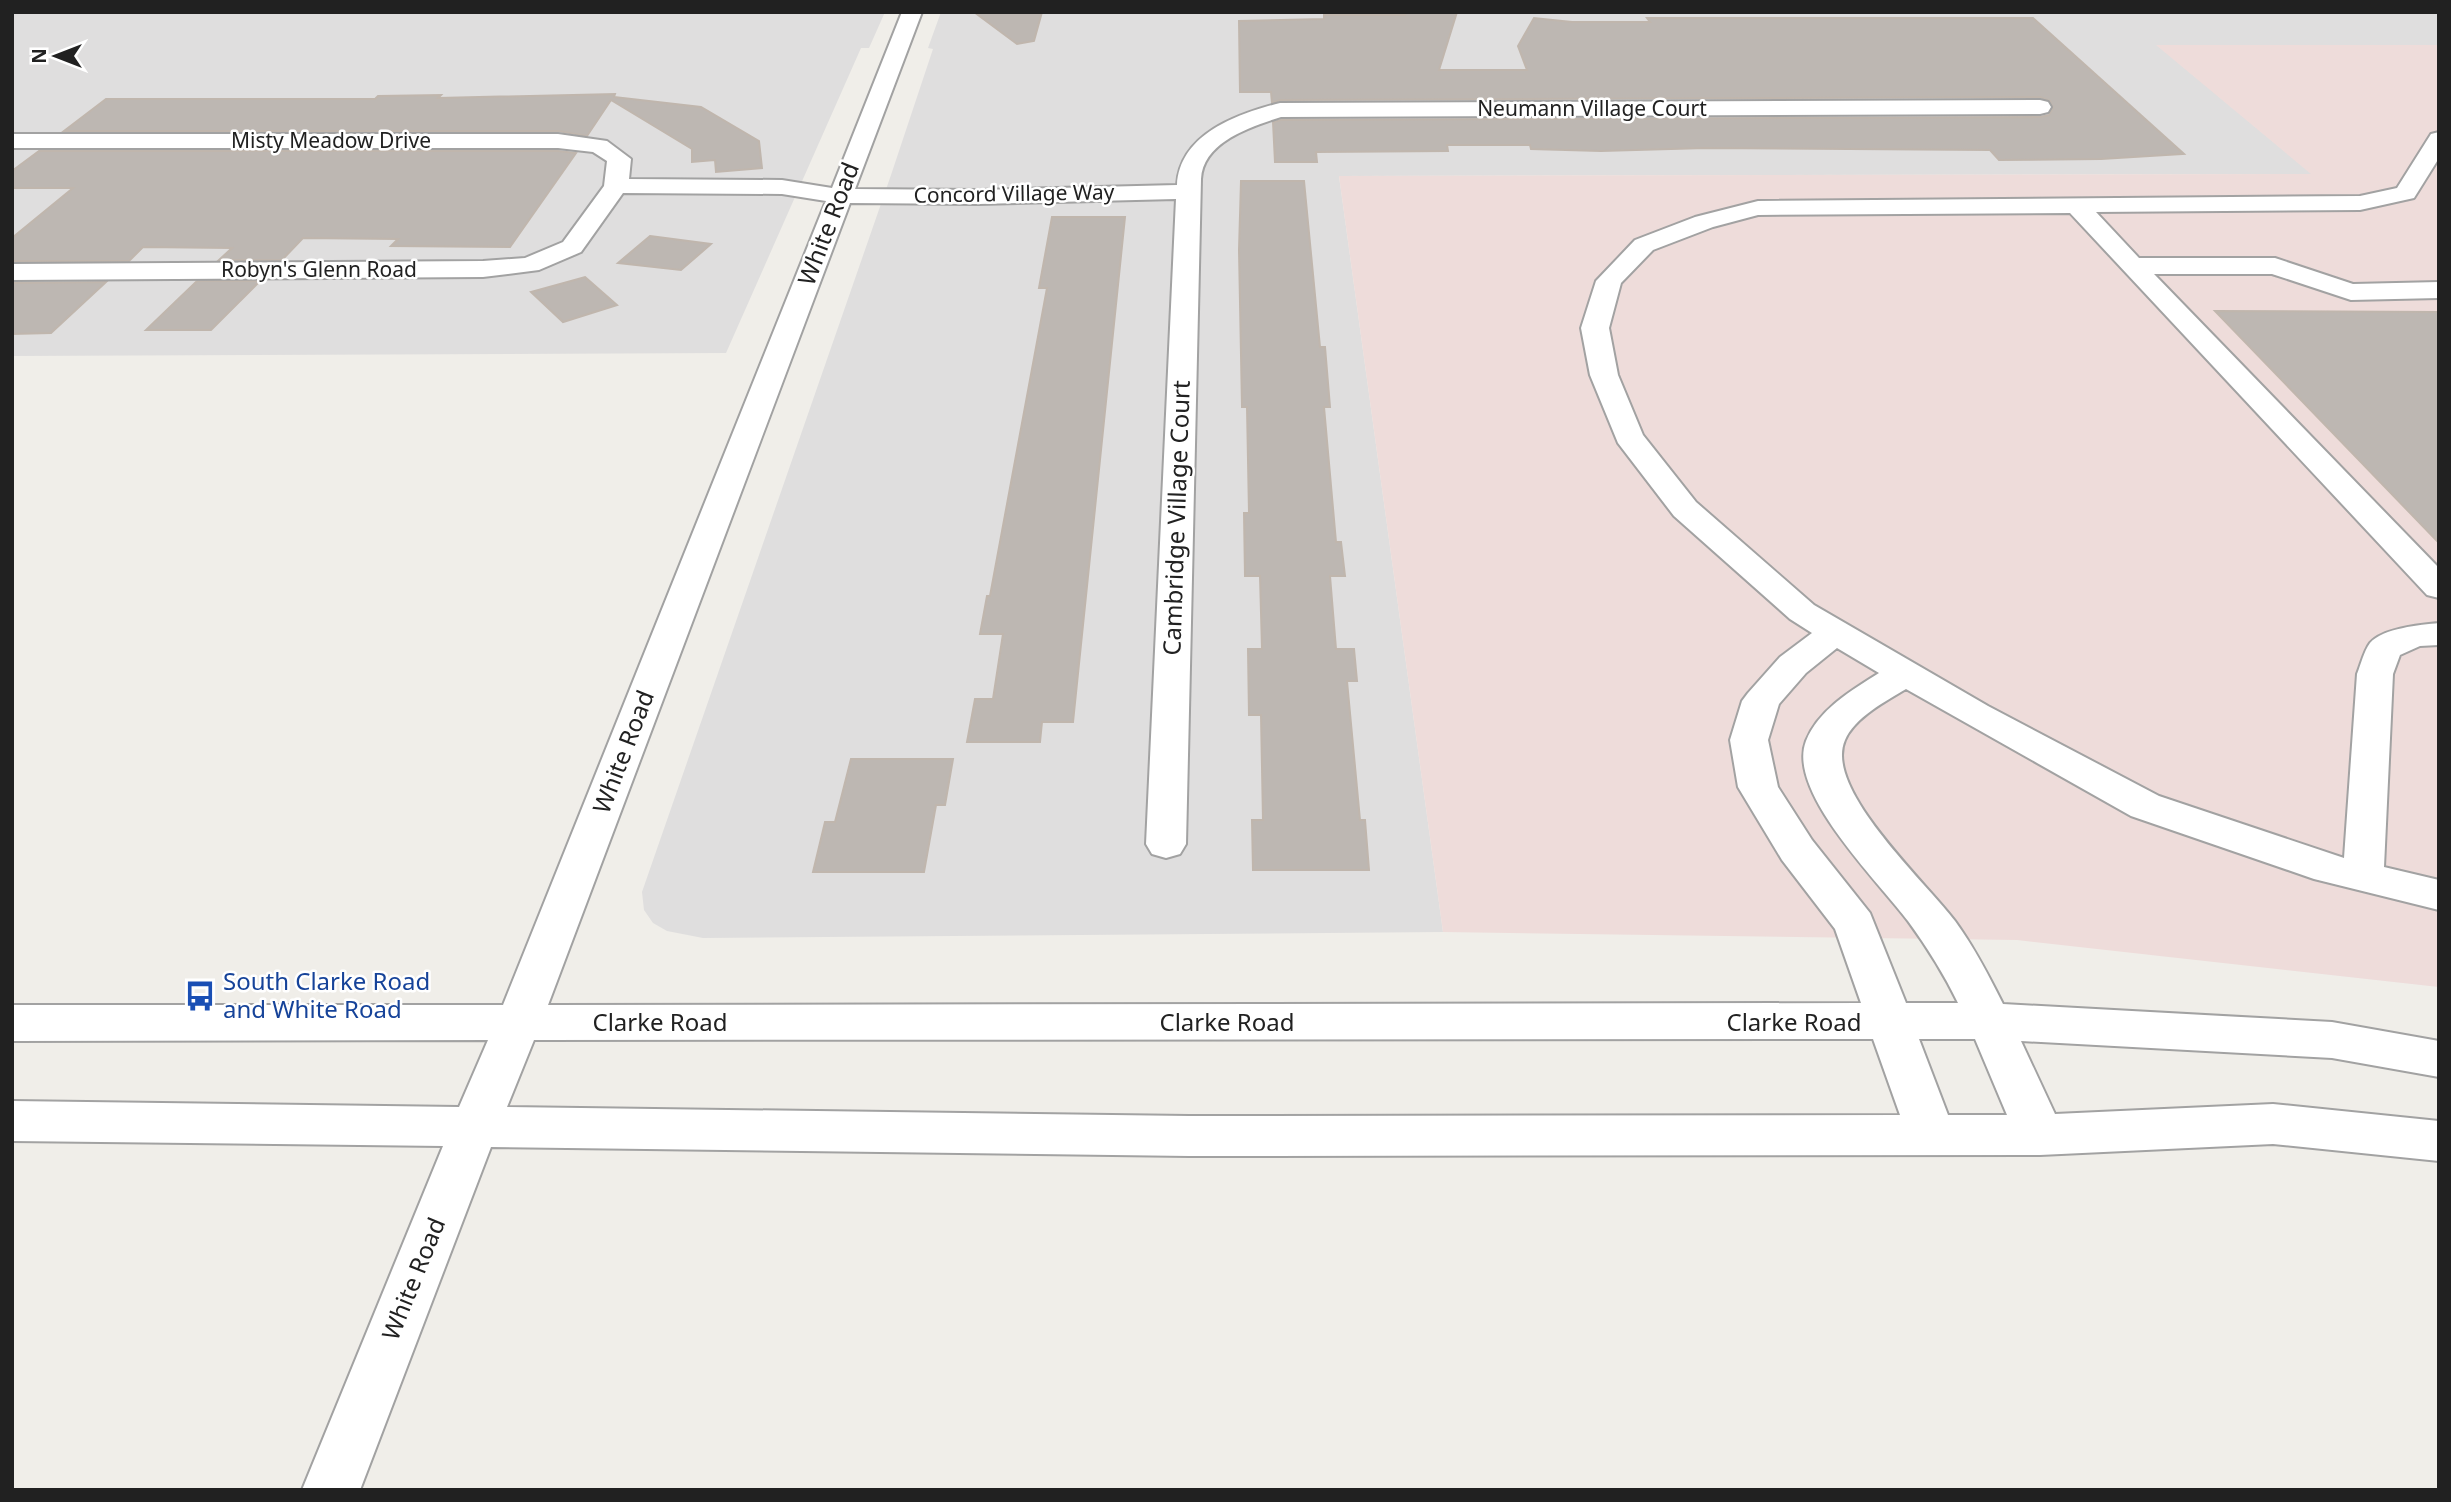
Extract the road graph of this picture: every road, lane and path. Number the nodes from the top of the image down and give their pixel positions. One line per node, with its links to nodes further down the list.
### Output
1 (912, 12): 7 (street, White Road)
2 (2040, 107): 6 (street, Neumann Village Court)
3 (2439, 139): 8 (street)
4 (12, 141): 5 (street, Misty Meadow Drive)
5 (617, 186): 7 (street); 9 (street)
6 (1188, 192): 7 (street, Concord Village Way); 17 (street, Cambridge Village Court)
7 (840, 196): 9 (street); 23 (street, White Road)
8 (2076, 205): 10 (street); 14 (street)
9 (602, 208): 11 (street, Robyn's Glenn Road)
10 (2132, 266): 12 (street); 13 (street)
11 (12, 272)
12 (2439, 290)
13 (2439, 588)
14 (1835, 632): 16 (street); 22 (street)
15 (2439, 634): 18 (street)
16 (1905, 673): 18 (street); 20 (street)
17 (1166, 844)
18 (2363, 877): 19 (street)
19 (2439, 895)
20 (1988, 1021): 22 (street, Clarke Road); 24 (street, Clarke Road); 28 (street)
21 (12, 1023): 23 (street, Clarke Road)
22 (1889, 1023): 23 (street, Clarke Road); 27 (street)
23 (518, 1024): 26 (street, White Road)
24 (2439, 1059)
25 (12, 1121): 26 (street)
26 (474, 1126): 27 (street); 30 (street, White Road)
27 (1931, 1135): 28 (street)
28 (2040, 1135): 29 (street)
29 (2439, 1141)
30 (331, 1490)

